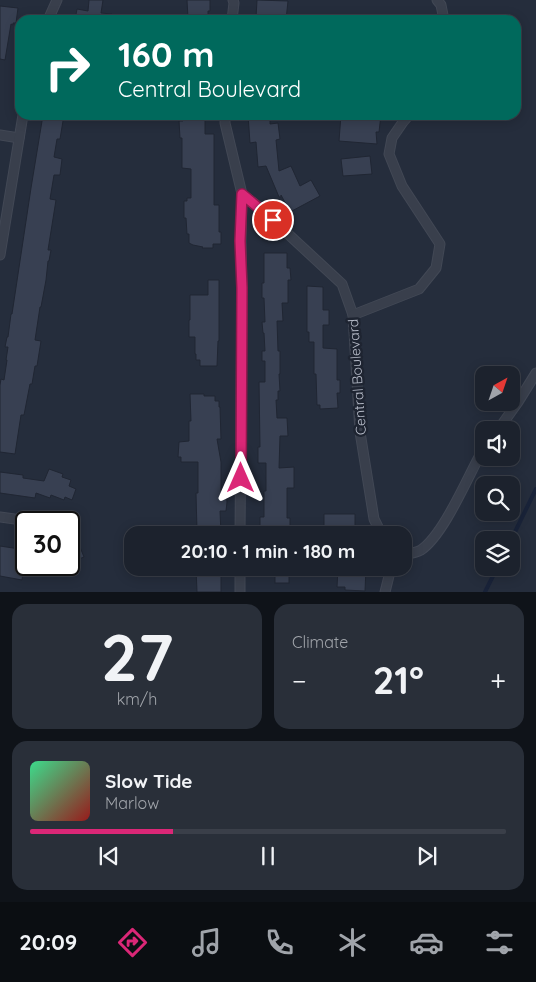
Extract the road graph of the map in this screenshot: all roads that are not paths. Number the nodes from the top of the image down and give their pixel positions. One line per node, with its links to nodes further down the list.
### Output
1 (57, 0): 4 (street)
2 (233, 0): 5 (street)
3 (437, 0): 6 (street)
4 (50, 15)
5 (233, 15)
6 (443, 15)
7 (22, 120): 11 (street)
8 (225, 120): 12 (street)
9 (405, 120): 14 (street)
10 (0, 135): 11 (street)
11 (19, 138): 13 (street)
12 (242, 194): 14 (street, Central Boulevard); 20 (street)
13 (0, 255)
14 (353, 315): 21 (street, Central Boulevard)
15 (536, 372): 16 (street)
16 (504, 421)
17 (475, 465): 22 (street)
18 (0, 517): 19 (street)
19 (15, 519)
20 (240, 526)
21 (378, 526)
22 (412, 553)
23 (240, 576): 25 (street)
24 (389, 576): 26 (street)
25 (240, 592)
26 (385, 592)

